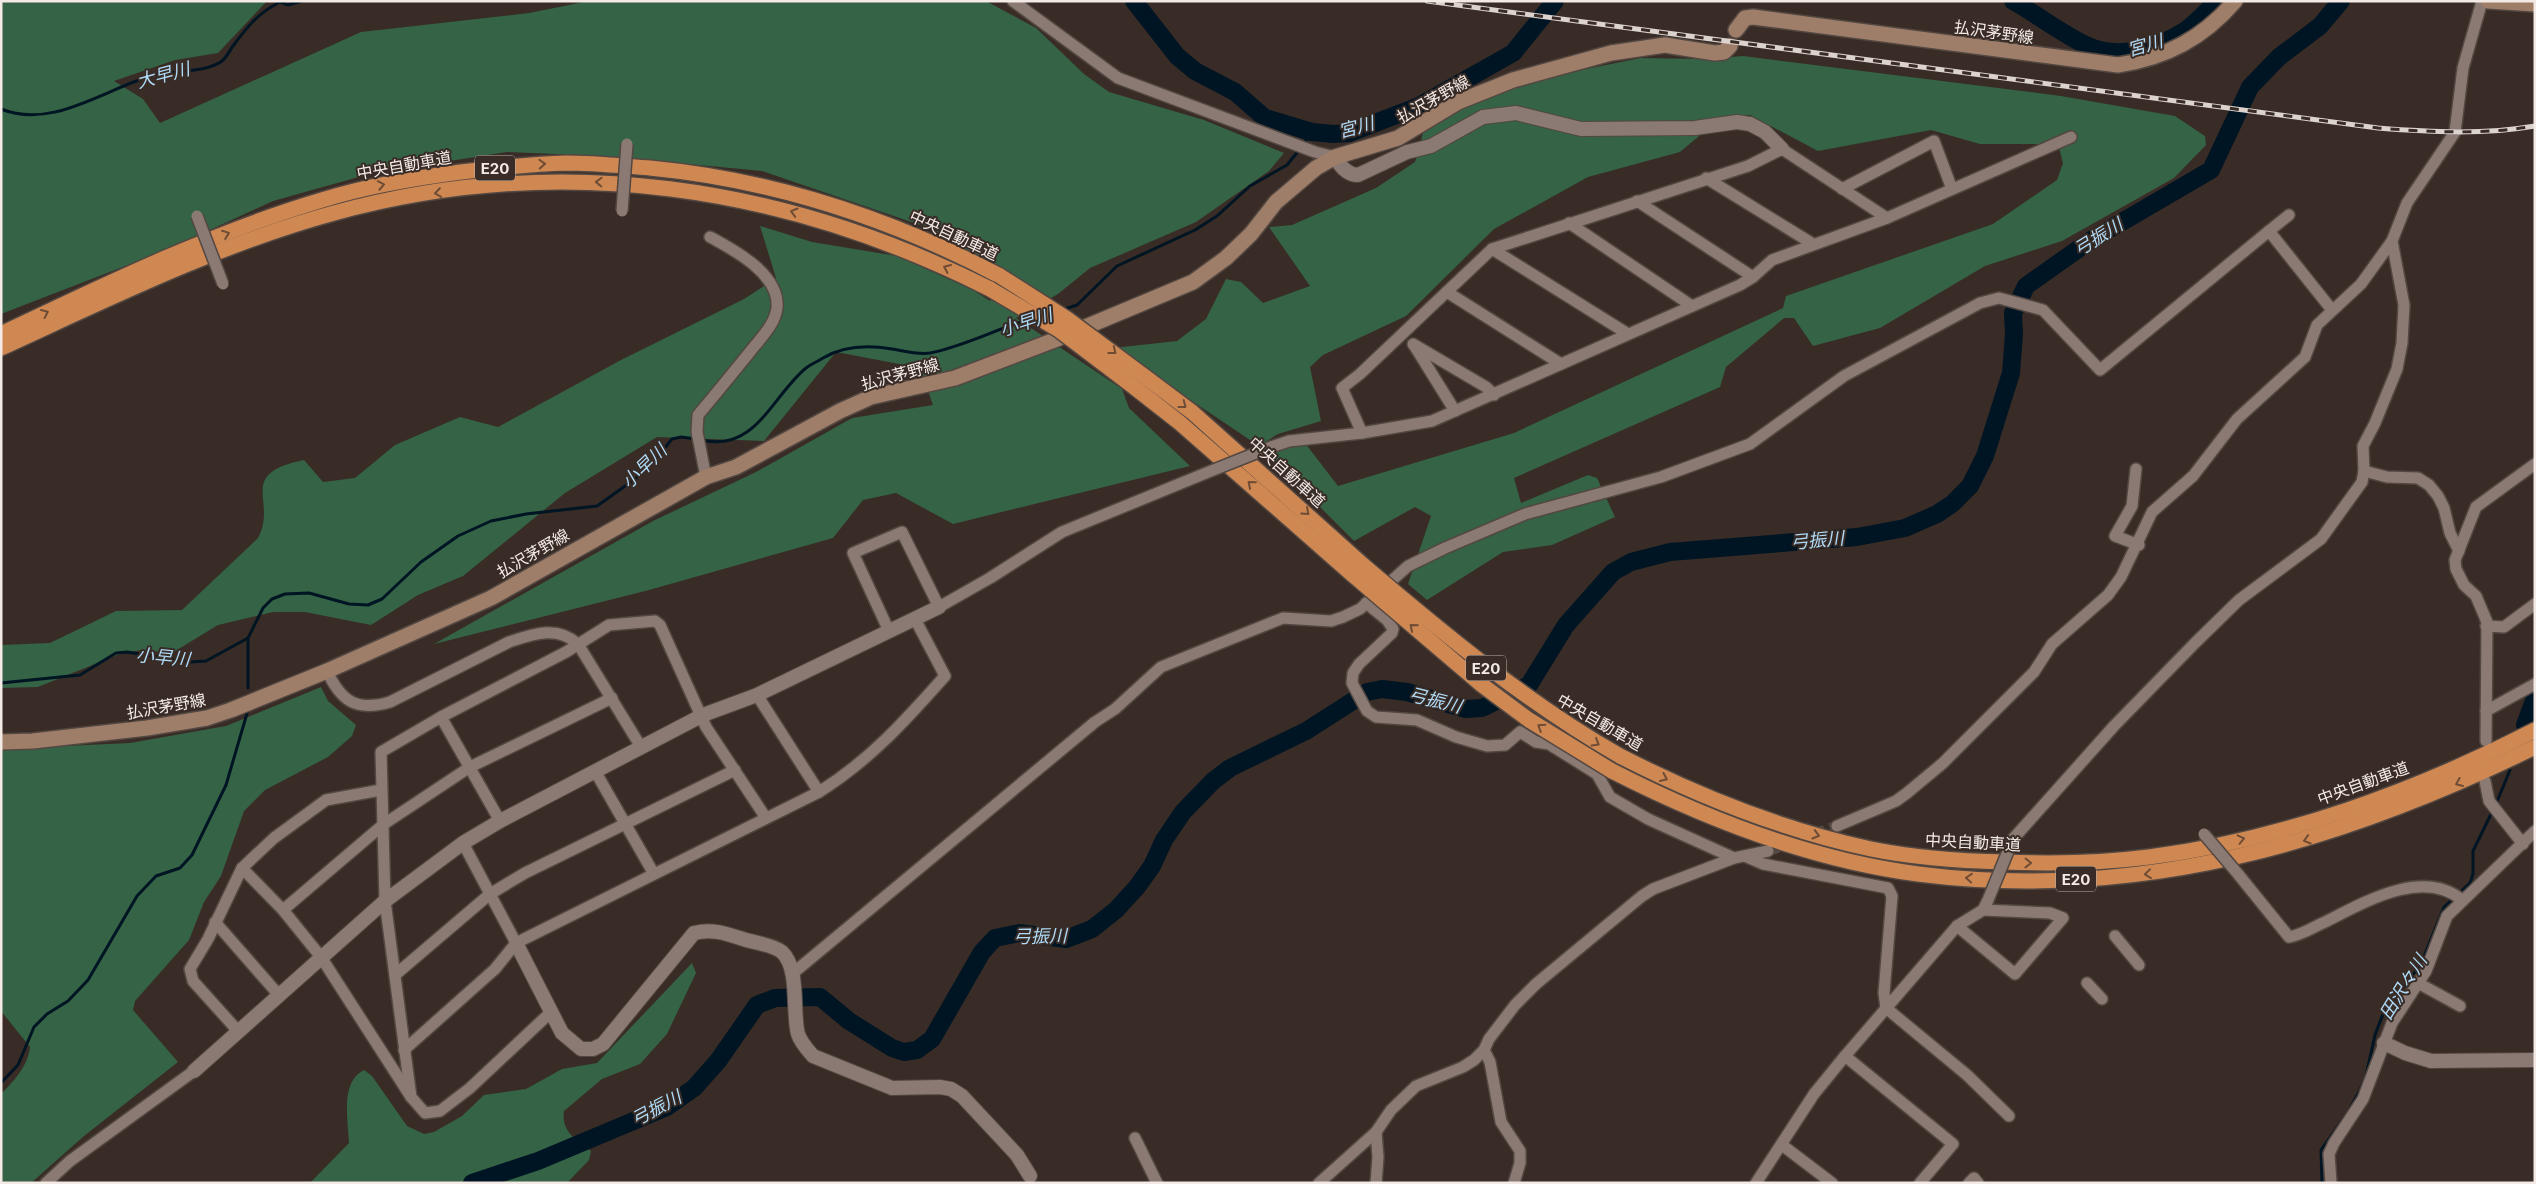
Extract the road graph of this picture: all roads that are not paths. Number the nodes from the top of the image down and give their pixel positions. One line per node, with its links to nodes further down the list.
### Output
1 (1013, 1): 11 (street)
2 (2235, 1): 6 (main road, 払沢茅野線)
3 (2482, 1): 23 (street)
4 (2488, 1): 5 (main road)
5 (2535, 4)
6 (1736, 30)
7 (1730, 46): 11 (main road, 払沢茅野線)
8 (2071, 137): 14 (street)
9 (628, 140): 16 (street, bridge)
10 (1782, 148): 11 (street); 12 (street); 13 (street)
11 (1335, 157): 44 (main road, 払沢茅野線)
12 (1706, 178): 15 (street); 24 (street)
13 (1842, 189): 14 (street); 19 (street)
14 (1952, 189): 19 (street)
15 (1637, 201): 20 (street); 26 (street)
16 (622, 210)
17 (196, 212): 27 (street, bridge)
18 (2289, 215): 21 (street)
19 (1887, 218): 24 (street)
20 (1569, 223): 25 (street); 29 (street)
21 (2269, 232): 30 (street); 48 (street)
22 (710, 237): 44 (street)
23 (2392, 241): 30 (street); 43 (street)
24 (1813, 244): 26 (street)
25 (1492, 249): 28 (street); 33 (street)
26 (1753, 277): 29 (street)
27 (224, 286)
28 (1447, 292): 32 (street); 36 (street)
29 (1692, 306): 33 (street)
30 (2332, 310): 45 (street)
31 (1, 334): 37 (highway, 中央自動車道 / E20, one-way to 37, bridge)
32 (1401, 334): 34 (street); 40 (street)
33 (1628, 334): 36 (street)
34 (1413, 344): 38 (street); 39 (street)
35 (1, 348): 37 (highway, 中央自動車道 / E20, one-way to 35, bridge)
36 (1561, 364): 38 (street)
37 (1139, 381): 47 (highway, 中央自動車道 / E20)
38 (1494, 395): 39 (street)
39 (1455, 411): 40 (street)
40 (1362, 433): 50 (street, bridge)
41 (2535, 464): 46 (street)
42 (2136, 469): 45 (street)
43 (2364, 471): 46 (street); 90 (street, bridge)
44 (706, 477): 55 (main road, 払沢茅野線)
45 (2139, 545): 77 (street)
46 (2458, 551): 52 (street)
47 (1358, 570): 62 (highway, 中央自動車道 / E20, one-way to 62, bridge); 66 (highway, 中央自動車道 / E20, one-way to 47, bridge)
48 (1366, 603): 84 (street); 98 (street)
49 (2535, 604): 52 (street)
50 (939, 607): 51 (street); 53 (street)
51 (915, 619): 53 (street); 72 (street)
52 (2486, 626): 59 (street)
53 (888, 631): 57 (street)
54 (578, 644): 55 (street); 58 (street); 60 (street); 61 (street)
55 (327, 670): 64 (main road, 払沢茅野線)
56 (2535, 684): 59 (street)
57 (758, 694): 60 (street); 72 (street)
58 (612, 698): 65 (street); 67 (street)
59 (2486, 711): 63 (street)
60 (703, 715): 65 (street); 68 (street)
61 (441, 717): 67 (street); 71 (street)
62 (2535, 730)
63 (2486, 741)
64 (1, 742)
65 (640, 747): 69 (street)
66 (2535, 747)
67 (470, 767): 74 (street); 76 (street)
68 (735, 770): 73 (street); 75 (street)
69 (595, 771): 74 (street); 75 (street)
70 (2485, 781): 81 (street)
71 (381, 790): 76 (street); 85 (street)
72 (819, 792): 73 (street)
73 (766, 818): 86 (street)
74 (500, 820): 80 (street)
75 (626, 823): 86 (street); 87 (street)
76 (384, 824): 89 (street); 91 (street)
77 (1837, 826)
78 (2535, 831): 81 (street)
79 (2204, 834): 88 (street, bridge)
80 (463, 843): 87 (street); 89 (street)
81 (2523, 844): 88 (street)
82 (1768, 851): 83 (street)
83 (1747, 857): 84 (street); 105 (street)
84 (1734, 858): 110 (street)
85 (242, 868): 91 (street); 92 (street)
86 (654, 874): 95 (street)
87 (490, 894): 95 (street); 99 (street)
88 (2458, 897): 100 (street)
89 (385, 901): 96 (street); 99 (street)
90 (1986, 905): 93 (street); 93 (street)
91 (283, 910): 96 (street)
92 (215, 922): 102 (street); 107 (street)
93 (1957, 926): 105 (street)
94 (2115, 936): 97 (street)
95 (516, 943): 106 (street); 109 (street)
96 (321, 957): 102 (street); 114 (street)
97 (2140, 965)
98 (792, 974): 106 (street); 119 (street)
99 (395, 975): 109 (street)
100 (2418, 983): 104 (street); 108 (street)
101 (2087, 984): 103 (street)
102 (278, 994): 107 (street)
103 (2102, 999)
104 (2460, 1006)
105 (1886, 1008): 111 (street); 115 (street)
106 (550, 1013): 114 (street)
107 (238, 1031): 113 (street)
108 (2384, 1043): 112 (street); 130 (street)
109 (404, 1050): 114 (street)
110 (1484, 1050): 116 (street); 124 (street)
111 (1845, 1056): 118 (street); 127 (street)
112 (2535, 1060)
113 (194, 1071): 120 (street)
114 (411, 1097)
115 (2009, 1116)
116 (1376, 1132): 122 (street); 123 (street)
117 (1135, 1138): 121 (street)
118 (1782, 1145): 125 (street); 126 (street)
119 (1032, 1179)
120 (46, 1183)
121 (1157, 1183)
122 (1320, 1183)
123 (1376, 1183)
124 (1514, 1183)
125 (1756, 1183)
126 (1832, 1183)
127 (1920, 1183)
128 (1969, 1183): 129 (street)
129 (1978, 1183)
130 (2331, 1183)

